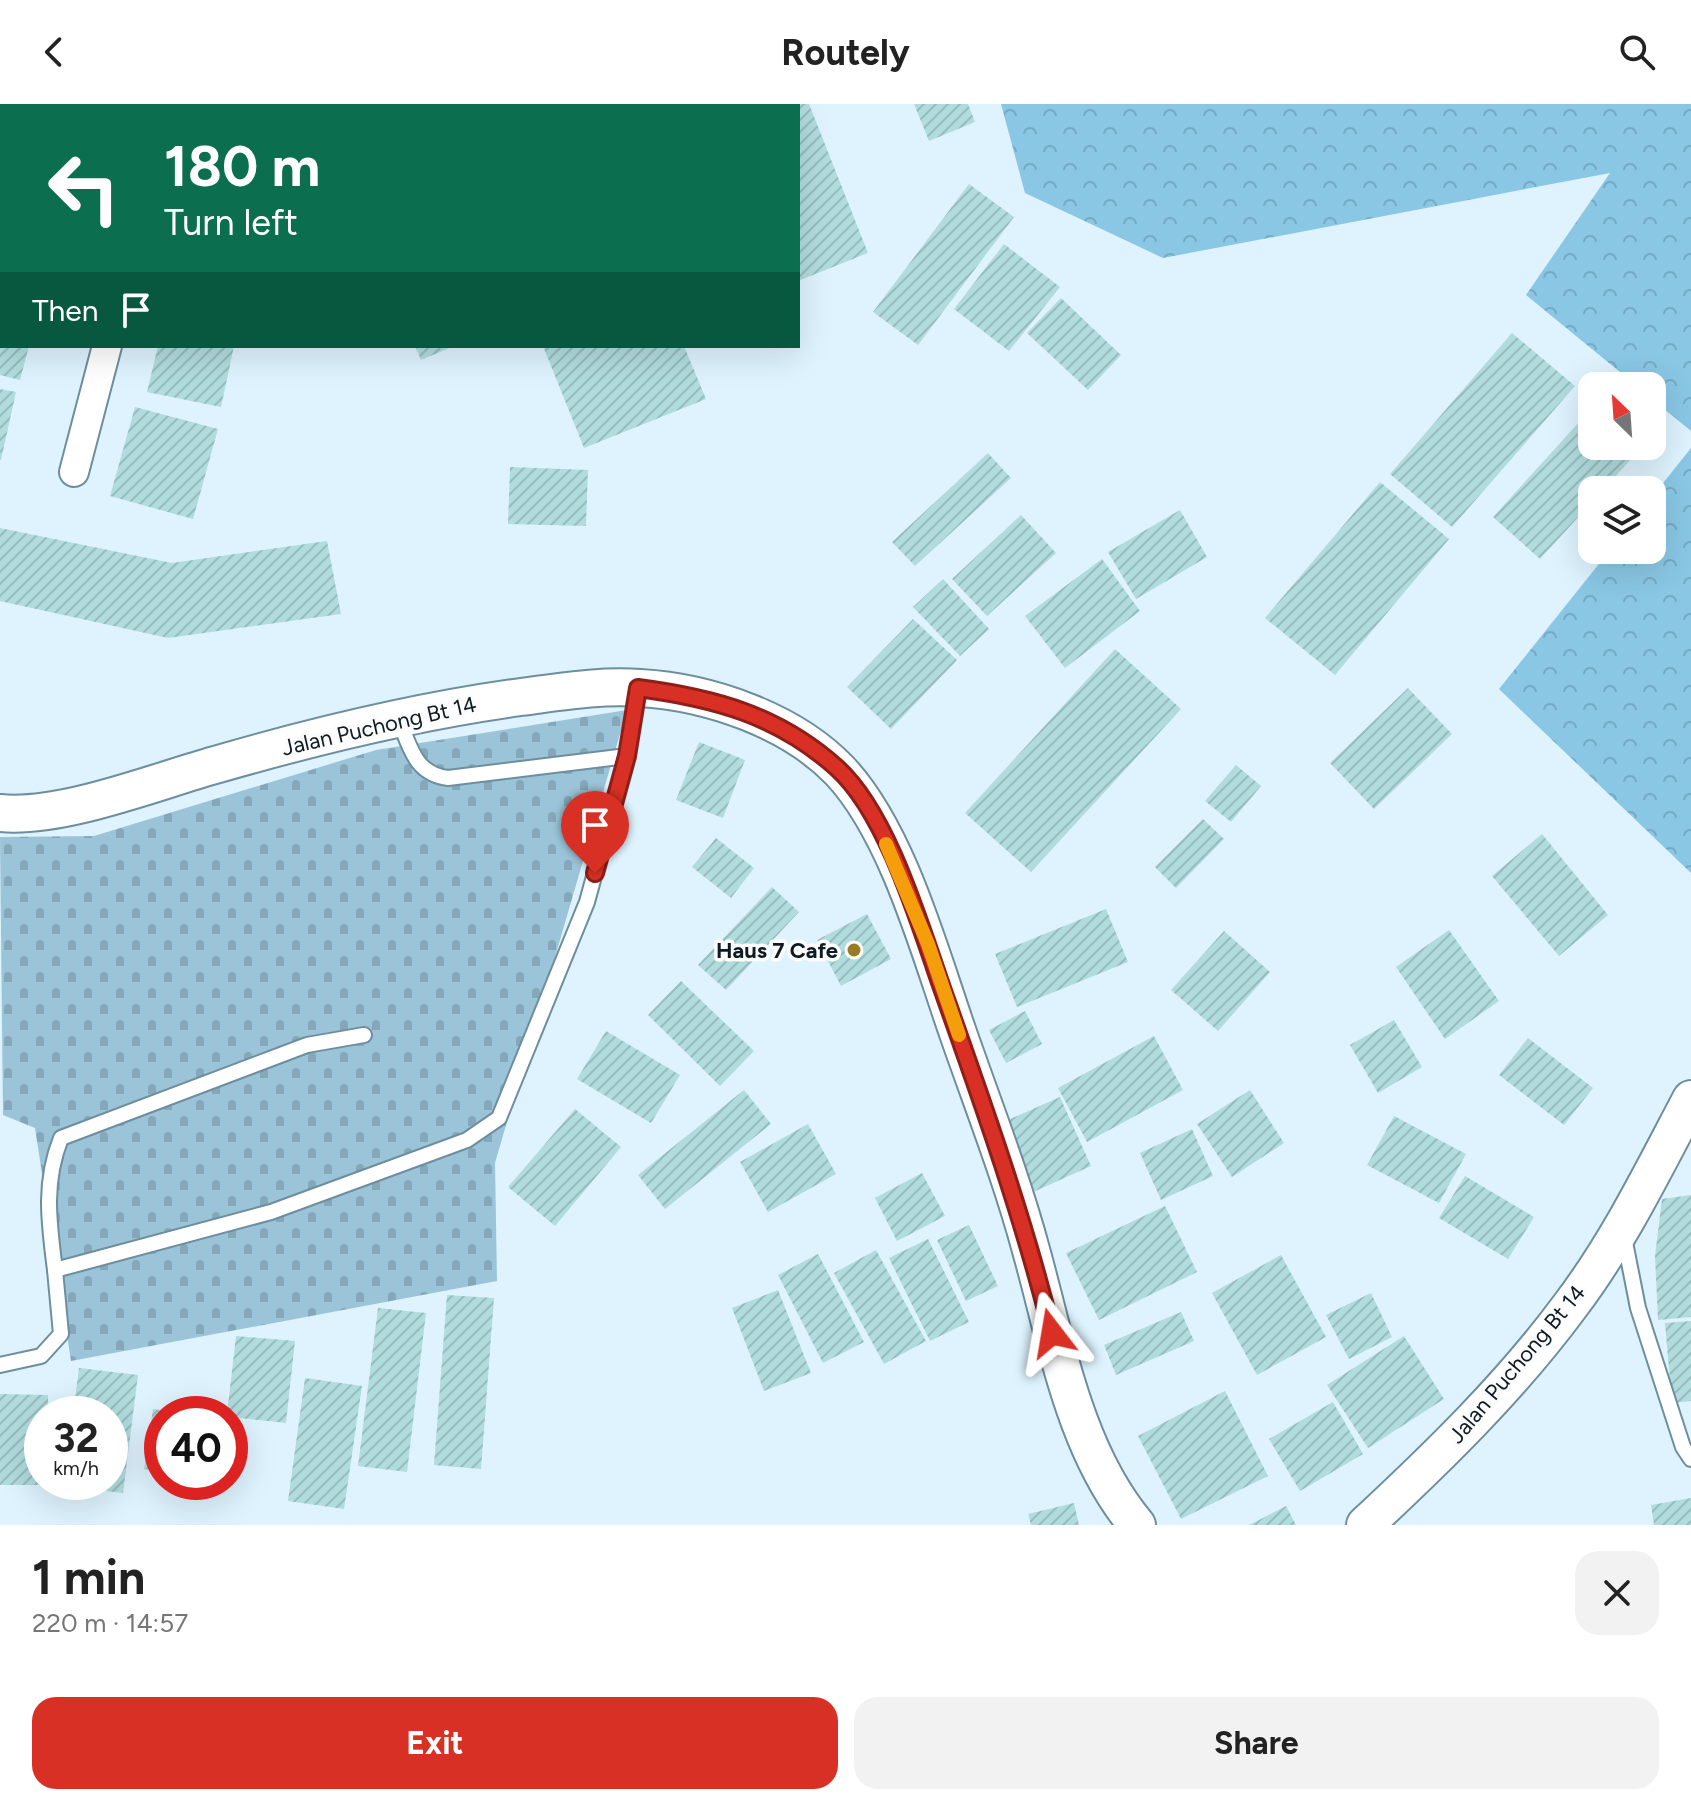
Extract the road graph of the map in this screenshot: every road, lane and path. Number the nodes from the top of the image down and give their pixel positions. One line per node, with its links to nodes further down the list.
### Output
1 (106, 348): 2 (street)
2 (74, 472)
3 (638, 688): 4 (street, Jalan Puchong Bt 14); 5 (lane); 13 (street, Jalan Puchong Bt 14)
4 (399, 719): 5 (lane); 6 (street, Jalan Puchong Bt 14)
5 (627, 756): 10 (lane)
6 (0, 813)
7 (364, 1035): 10 (lane)
8 (1691, 1099): 9 (street, Jalan Puchong Bt 14)
9 (1622, 1225): 12 (lane); 14 (street, Jalan Puchong Bt 14)
10 (55, 1270): 11 (lane)
11 (0, 1365)
12 (1691, 1459)
13 (1137, 1525)
14 (1365, 1525)

